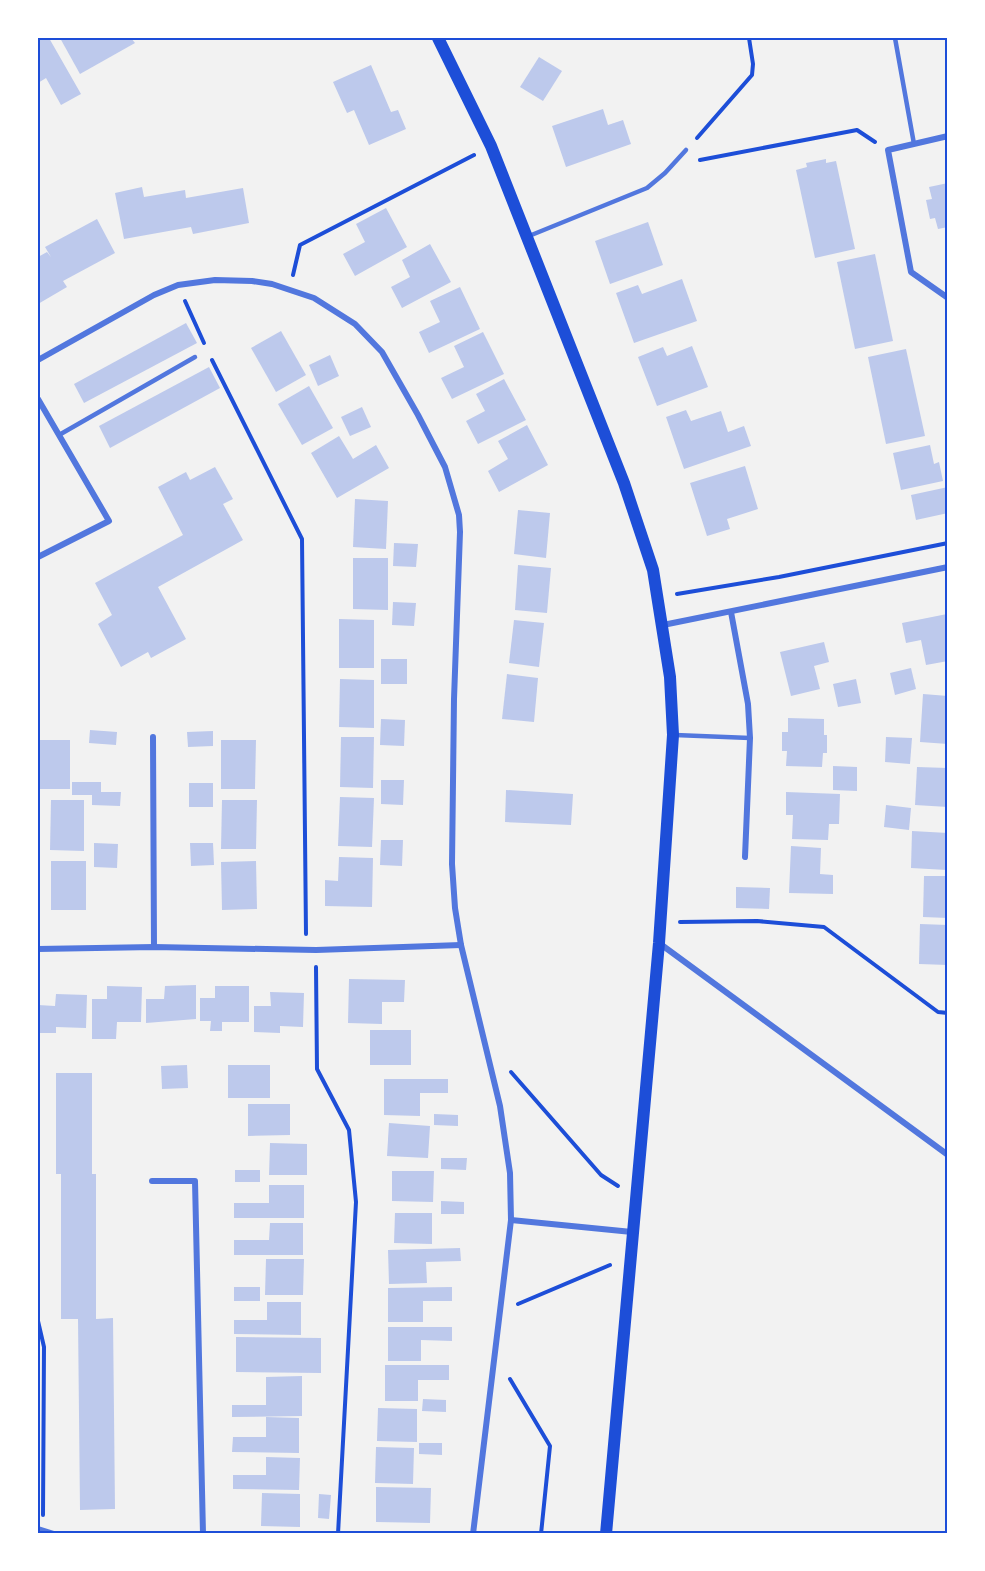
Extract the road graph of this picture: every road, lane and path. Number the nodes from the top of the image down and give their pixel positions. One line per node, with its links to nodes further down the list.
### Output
1 (438, 38): 6 (main road)
2 (748, 38): 7 (path)
3 (896, 38): 5 (lane)
4 (948, 136): 5 (street)
5 (914, 144): 8 (street)
6 (491, 146): 10 (main road); 12 (path)
7 (686, 150): 9 (lane)
8 (888, 150): 9 (path); 13 (street)
9 (673, 165): 10 (lane)
10 (526, 237): 21 (main road)
11 (178, 285): 12 (street); 15 (street); 33 (path)
12 (289, 290): 30 (street)
13 (948, 298)
14 (195, 357): 17 (lane)
15 (38, 360)
16 (38, 399): 17 (street)
17 (59, 435): 19 (street)
18 (948, 543): 21 (path)
19 (38, 557)
20 (948, 567): 22 (street)
21 (658, 597): 23 (main road)
22 (731, 612): 23 (street); 26 (street)
23 (663, 625): 24 (main road)
24 (673, 735): 26 (lane); 28 (main road)
25 (153, 737): 31 (street)
26 (750, 738): 27 (street)
27 (745, 857)
28 (660, 922): 29 (main road); 35 (path)
29 (659, 943): 37 (street); 39 (main road)
30 (461, 945): 34 (street); 40 (street)
31 (153, 947): 32 (street); 33 (street)
32 (38, 949)
33 (306, 950): 34 (street)
34 (316, 950): 49 (path)
35 (948, 1013)
36 (508, 1068): 39 (path)
37 (948, 1155)
38 (152, 1181): 48 (street)
39 (635, 1197): 41 (main road)
40 (511, 1220): 41 (street); 43 (street)
41 (632, 1232): 42 (main road)
42 (630, 1256): 43 (path); 52 (main road)
43 (500, 1312): 45 (street)
44 (38, 1321): 46 (path)
45 (495, 1356): 50 (street); 51 (path)
46 (40, 1530): 47 (street)
47 (54, 1533)
48 (203, 1533)
49 (338, 1533)
50 (473, 1533)
51 (541, 1533)
52 (606, 1533)

